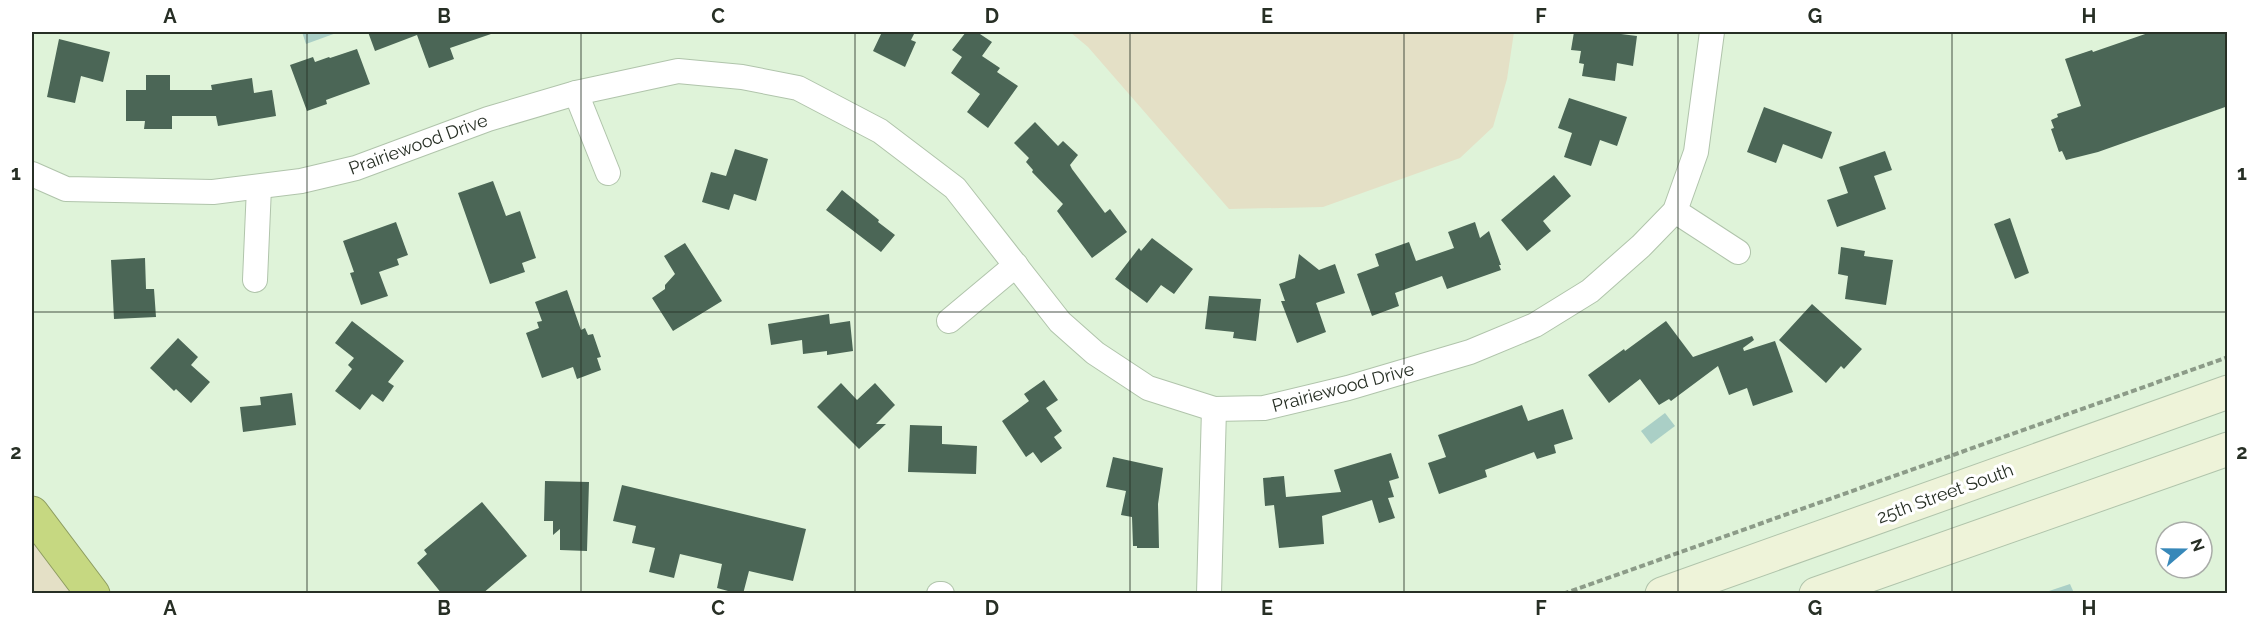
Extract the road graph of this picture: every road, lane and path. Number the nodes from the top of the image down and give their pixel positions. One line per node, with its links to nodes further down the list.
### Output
1 (1712, 32): 6 (street, Prairiewood Drive)
2 (576, 93): 3 (street); 5 (street, Prairiewood Drive); 8 (street, Prairiewood Drive)
3 (608, 173)
4 (32, 174): 5 (street, Prairiewood Drive)
5 (259, 187): 9 (street)
6 (1675, 211): 7 (street); 13 (street, Prairiewood Drive)
7 (1738, 252)
8 (1016, 265): 10 (street); 13 (street, Prairiewood Drive)
9 (255, 280)
10 (949, 321)
11 (2228, 357): 18 (path)
12 (2228, 392): 19 (main road, 25th Street South)
13 (1214, 409): 17 (street)
14 (2228, 449): 20 (main road)
15 (32, 513): 16 (highway)
16 (93, 594)
17 (1209, 594)
18 (1563, 594)
19 (1662, 594)
20 (1816, 594)

